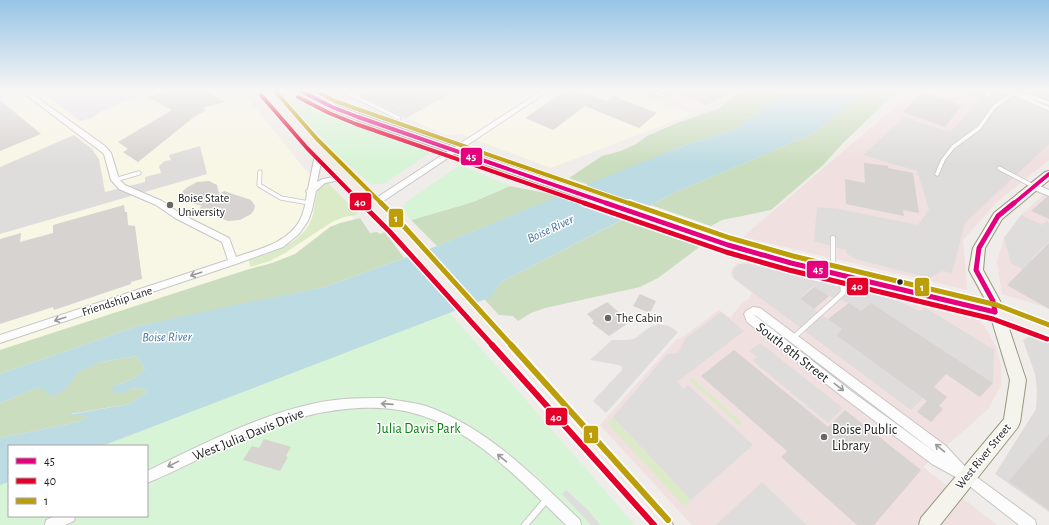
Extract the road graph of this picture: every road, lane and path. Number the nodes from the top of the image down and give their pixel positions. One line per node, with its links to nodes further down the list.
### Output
1 (58, 116): 16 (street)
2 (287, 116): 9 (main road)
3 (355, 116): 8 (main road)
4 (394, 116): 7 (lane)
5 (507, 116): 8 (street)
6 (988, 116): 13 (lane)
7 (399, 118)
8 (454, 150): 21 (street); 24 (main road)
9 (318, 152): 15 (main road); 18 (street, Friendship Lane)
10 (999, 168): 17 (lane)
11 (260, 172): 20 (lane)
12 (139, 173): 16 (lane)
13 (937, 174)
14 (1049, 174): 17 (main road, West River Street)
15 (345, 177): 18 (street); 21 (main road)
16 (116, 180): 23 (street)
17 (1035, 187): 19 (street); 25 (main road, West River Street)
18 (310, 191): 20 (street, Friendship Lane)
19 (1049, 193)
20 (309, 203): 23 (street, Friendship Lane)
21 (373, 204): 36 (main road)
22 (833, 238): 24 (lane)
23 (233, 262): 28 (street, Friendship Lane, one-way to 28)
24 (838, 274): 25 (main road); 27 (lane)
25 (995, 312): 26 (main road); 29 (main road, West River Street)
26 (1049, 332)
27 (793, 338): 29 (street, South 8th Street, one-way to 27); 29 (street, South 8th Street, one-way to 29)
28 (0, 339)
29 (967, 476): 37 (main road, West River Street); 38 (street, South 8th Street)
30 (148, 477): 31 (street, West Julia Davis Drive, one-way to 30)
31 (547, 498): 34 (lane); 35 (street, West Julia Davis Drive)
32 (67, 517): 33 (street)
33 (51, 525)
34 (525, 525)
35 (575, 525)
36 (663, 525)
37 (928, 525)
38 (1030, 525)

